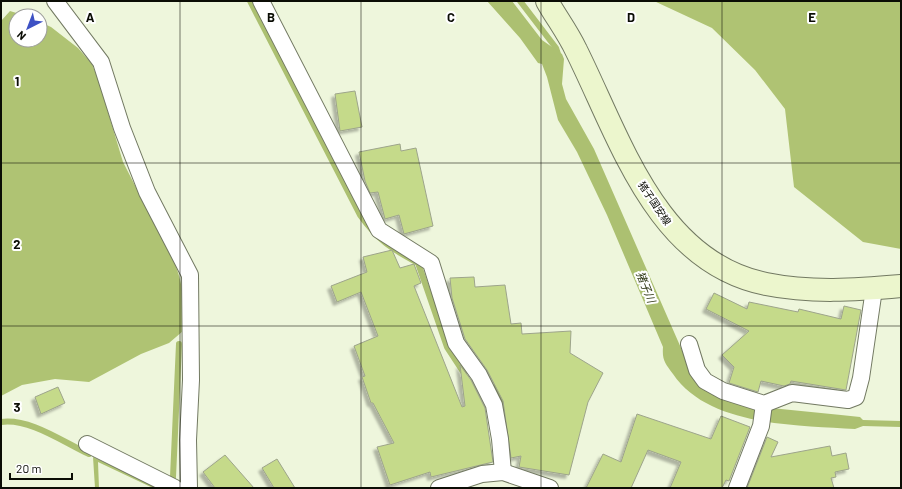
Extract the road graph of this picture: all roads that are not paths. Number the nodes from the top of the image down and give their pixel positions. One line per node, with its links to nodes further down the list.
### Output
1 (55, 1): 11 (street)
2 (261, 1): 9 (street)
3 (547, 1): 5 (main road, 猪子国安線)
4 (901, 286): 5 (main road, 猪子国安線)
5 (874, 289): 7 (street)
6 (689, 344): 7 (street)
7 (764, 404): 14 (street)
8 (87, 444): 10 (street)
9 (497, 478): 12 (street); 13 (street)
10 (175, 488)
11 (189, 488)
12 (439, 488)
13 (550, 488)
14 (737, 488)

